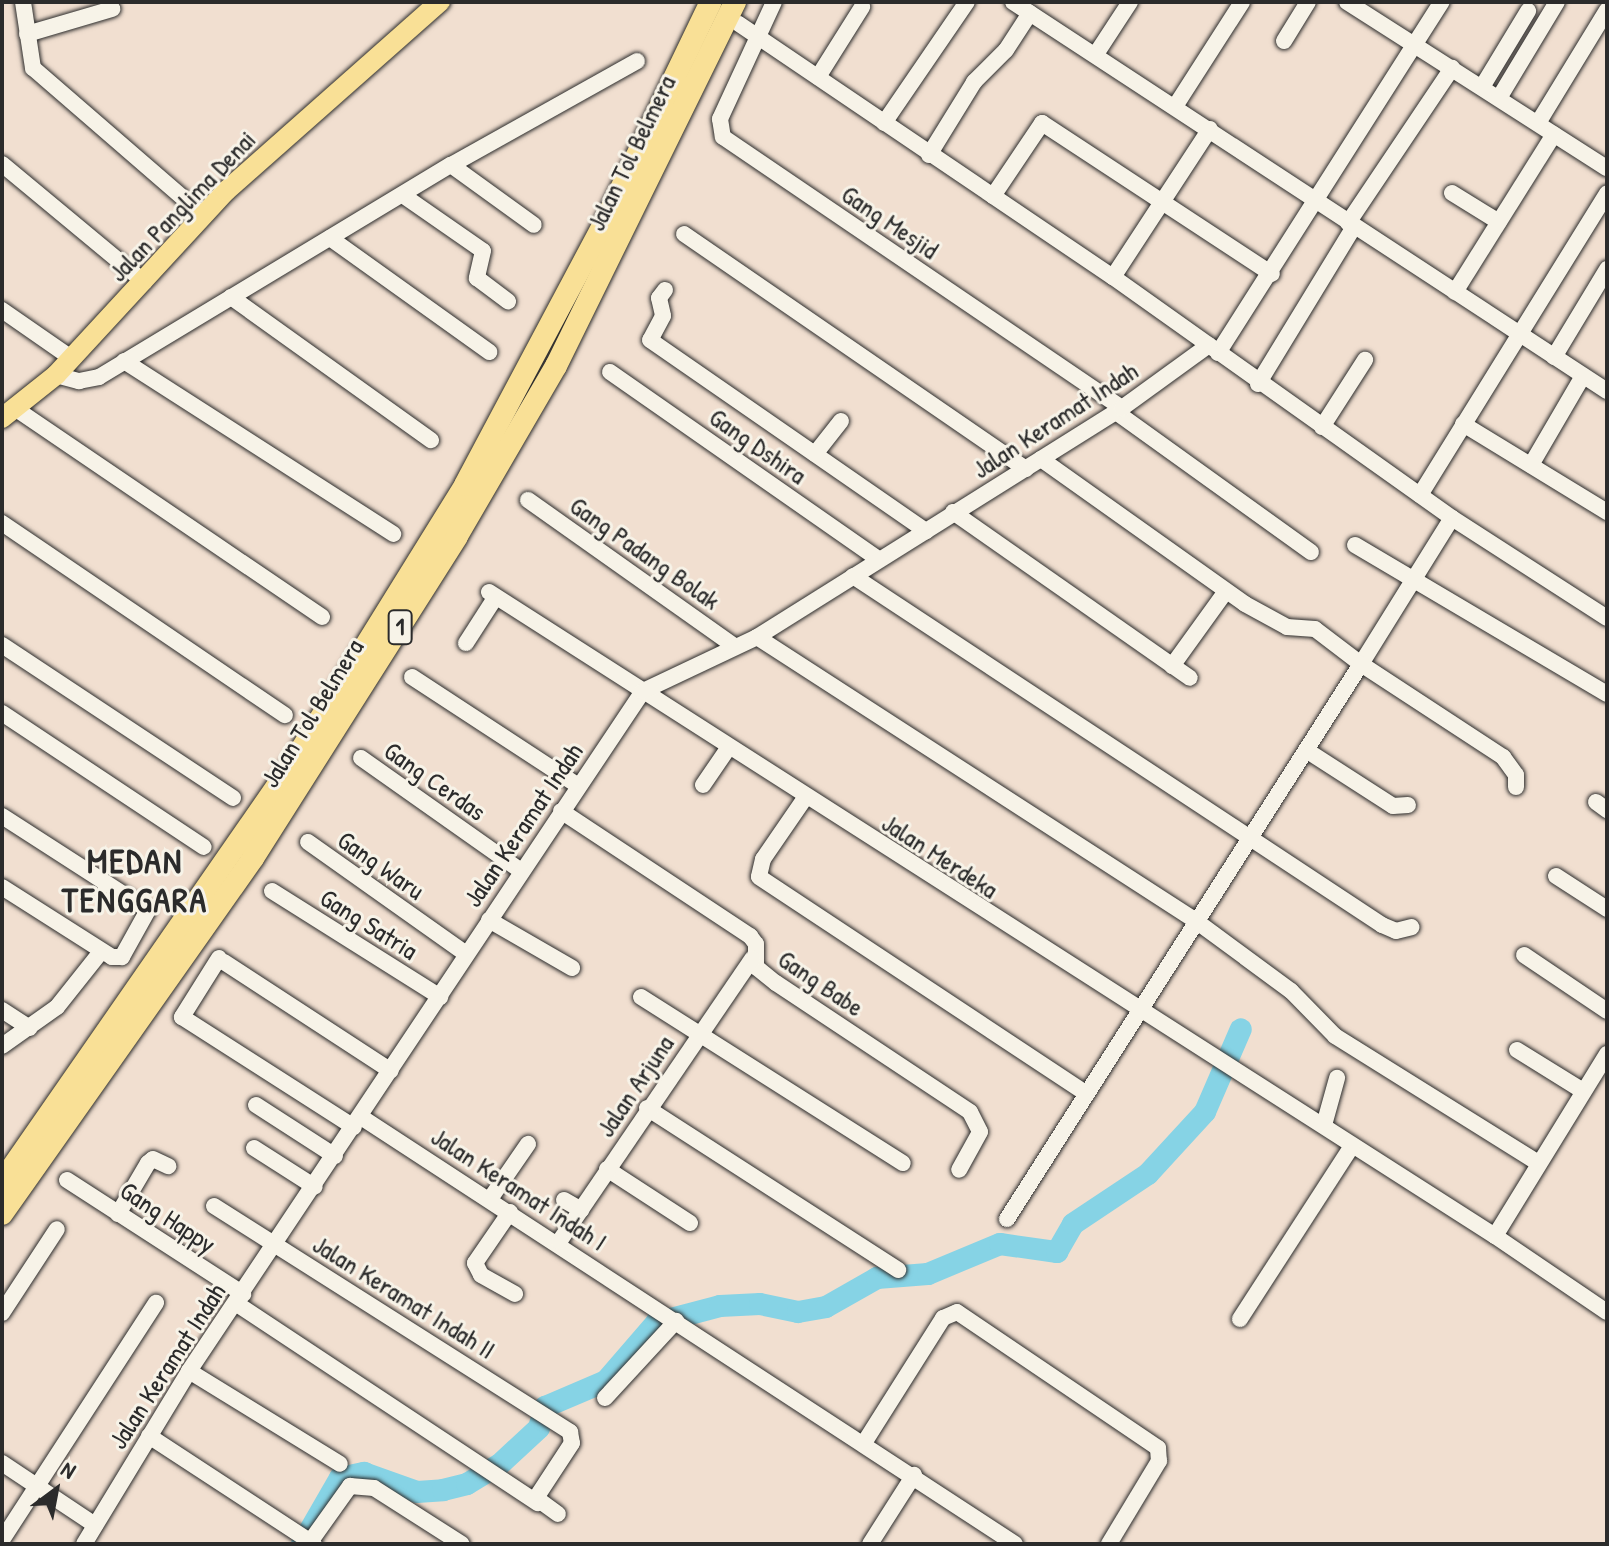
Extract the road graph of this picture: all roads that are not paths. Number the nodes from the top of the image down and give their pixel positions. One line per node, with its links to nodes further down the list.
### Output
1 (23, 2): 19 (street)
2 (440, 2): 44 (main road, Jalan Panglima Denai)
3 (711, 2): 164 (highway, Jalan Tol Belmera / 1)
4 (774, 2): 20 (street, Gang Mesjid)
5 (967, 2): 30 (street)
6 (1013, 2): 18 (street)
7 (1130, 2): 23 (street)
8 (1242, 2): 29 (street)
9 (1308, 2): 21 (street)
10 (1347, 2): 22 (street)
11 (1442, 2): 22 (street, Jalan Keramat Indah)
12 (1557, 2): 28 (street)
13 (862, 7): 26 (street)
14 (112, 9): 19 (street)
15 (1607, 10): 31 (street)
16 (1528, 11): 27 (street)
17 (737, 13): 20 (street); 171 (highway, Jalan Tol Belmera / 1)
18 (1030, 13): 23 (street); 34 (street)
19 (27, 34): 44 (street)
20 (757, 36): 26 (street); 71 (street, Gang Mesjid)
21 (1284, 41)
22 (1415, 45): 25 (street); 43 (street, Jalan Keramat Indah)
23 (1096, 54): 29 (street)
24 (637, 61): 36 (street)
25 (1452, 68): 27 (street); 47 (street)
26 (818, 77): 30 (street)
27 (1482, 87): 28 (street)
28 (1499, 98): 31 (street)
29 (1176, 105): 32 (street)
30 (884, 123): 34 (street)
31 (1538, 123): 33 (street)
32 (1210, 129): 42 (street); 43 (street)
33 (1554, 134): 37 (street); 45 (street)
34 (929, 155): 41 (street)
35 (2, 164): 53 (street)
36 (451, 165): 40 (street); 46 (street)
37 (1607, 168)
38 (1452, 193): 45 (street)
39 (1607, 193): 59 (street)
40 (404, 196): 49 (street); 57 (street)
41 (993, 196): 42 (street); 52 (street)
42 (1163, 201): 51 (street); 52 (street)
43 (1316, 202): 47 (street); 51 (street, Jalan Keramat Indah)
44 (203, 215): 53 (main road, Jalan Panglima Denai)
45 (1499, 222): 55 (street)
46 (534, 225)
47 (1351, 225): 55 (street); 69 (street)
48 (684, 234): 80 (street)
49 (330, 238): 56 (street); 61 (street)
50 (1607, 269): 62 (street)
51 (1272, 274): 60 (street, Jalan Keramat Indah)
52 (1113, 277): 60 (street)
53 (144, 282): 63 (main road, Jalan Panglima Denai)
54 (665, 290): 77 (street)
55 (1455, 292): 59 (street)
56 (231, 297): 65 (street); 76 (street)
57 (508, 301)
58 (2, 310): 63 (street)
59 (1517, 333): 62 (street); 74 (street)
60 (1213, 349): 69 (street); 71 (street, Jalan Keramat Indah)
61 (489, 352)
62 (1554, 357): 68 (street)
63 (71, 358): 67 (main road, Jalan Panglima Denai)
64 (1365, 360): 75 (street)
65 (124, 361): 67 (street); 88 (street)
66 (610, 372): 91 (street, Gang Dshira)
67 (56, 375): 72 (main road, Jalan Panglima Denai)
68 (1583, 376): 70 (street); 79 (street)
69 (1258, 384): 75 (street)
70 (1607, 391)
71 (1119, 410): 78 (street, Jalan Keramat Indah); 90 (street, Gang Mesjid)
72 (9, 413): 95 (street)
73 (841, 421): 77 (street)
74 (1463, 424): 79 (street); 81 (street)
75 (1322, 427): 81 (street)
76 (431, 440)
77 (815, 454): 87 (street)
78 (1041, 459): 80 (street, Jalan Keramat Indah); 94 (street)
79 (1531, 465): 83 (street)
80 (1026, 469): 84 (street, Jalan Keramat Indah)
81 (1420, 495): 85 (street)
82 (528, 500): 100 (street, Gang Padang Bolak)
83 (1604, 505)
84 (953, 512): 87 (street, Jalan Keramat Indah); 102 (street)
85 (1452, 518): 93 (street); 96 (street)
86 (2, 523): 108 (street)
87 (926, 531): 91 (street, Jalan Keramat Indah)
88 (393, 534)
89 (1355, 545): 93 (street)
90 (1311, 552)
91 (879, 560): 92 (street, Jalan Keramat Indah)
92 (853, 576): 97 (street, Jalan Keramat Indah); 120 (street)
93 (1415, 581): 101 (street); 106 (street)
94 (1226, 591): 101 (street); 102 (street)
95 (322, 617)
96 (1607, 618)
97 (757, 637): 100 (street, Jalan Keramat Indah); 129 (street)
98 (466, 643): 105 (street, Jalan Merdeka)
99 (2, 645): 115 (street)
100 (734, 646): 105 (street, Jalan Keramat Indah)
101 (1361, 664): 110 (street); 114 (street)
102 (1172, 666): 104 (street)
103 (412, 677): 112 (street)
104 (1190, 678)
105 (643, 691): 109 (street, Jalan Merdeka); 112 (street, Jalan Keramat Indah)
106 (1607, 694)
107 (2, 713): 122 (street)
108 (285, 715)
109 (729, 747): 113 (street); 116 (street, Jalan Merdeka)
110 (1306, 750): 117 (street); 120 (street)
111 (361, 758): 123 (street, Gang Cerdas)
112 (577, 785): 118 (street, Jalan Keramat Indah)
113 (703, 785)
114 (1516, 787)
115 (233, 798)
116 (805, 798): 140 (street, Jalan Merdeka); 149 (street)
117 (1408, 805)
118 (561, 811): 123 (street, Jalan Keramat Indah); 134 (street, Gang Babe)
119 (2, 816): 131 (street)
120 (1250, 838): 129 (street); 130 (street)
121 (308, 842): 132 (street, Gang Waru)
122 (204, 847)
123 (521, 871): 128 (street, Jalan Keramat Indah)
124 (1556, 876): 127 (street)
125 (2, 887): 131 (street)
126 (272, 891): 136 (street, Gang Satria)
127 (1607, 909)
128 (489, 920): 132 (street, Jalan Keramat Indah); 135 (street)
129 (1196, 921): 140 (street); 159 (street)
130 (1412, 927)
131 (100, 953): 141 (street)
132 (466, 954): 136 (street, Jalan Keramat Indah)
133 (1524, 955): 139 (street)
134 (752, 959): 142 (street, Jalan Arjuna); 162 (street, Gang Babe)
135 (572, 968)
136 (440, 997): 146 (street, Jalan Keramat Indah)
137 (641, 997): 142 (street)
138 (2, 1010): 141 (street)
139 (1607, 1011)
140 (1138, 1012): 149 (street); 153 (street, Jalan Merdeka)
141 (30, 1028): 143 (street)
142 (701, 1032): 151 (street, Jalan Arjuna); 158 (street)
143 (2, 1046)
144 (1517, 1050): 148 (street)
145 (1607, 1054): 148 (street)
146 (391, 1071): 152 (street, Jalan Keramat Indah); 152 (street, Jalan Keramat Indah I)
147 (1337, 1078): 153 (street)
148 (1583, 1091): 159 (street)
149 (1087, 1094): 173 (street)
150 (256, 1105): 157 (street)
151 (647, 1108): 161 (street, Jalan Arjuna); 179 (street)
152 (358, 1122): 157 (street, Jalan Keramat Indah); 166 (street, Jalan Keramat Indah I)
153 (1324, 1125): 155 (street, Jalan Merdeka)
154 (528, 1144): 166 (street)
155 (1352, 1146): 176 (street, Jalan Merdeka); 185 (street)
156 (254, 1148): 165 (street)
157 (335, 1156): 165 (street, Jalan Keramat Indah)
158 (903, 1163)
159 (1538, 1163): 176 (street)
160 (168, 1166): 172 (street)
161 (607, 1169): 169 (street, Jalan Arjuna); 174 (street)
162 (959, 1170)
163 (67, 1180): 172 (street, Gang Happy)
164 (2, 1182)
165 (315, 1187): 178 (street, Jalan Keramat Indah)
166 (490, 1199): 170 (street, Jalan Keramat Indah I)
167 (564, 1200): 169 (street)
168 (214, 1206): 178 (street, Jalan Keramat Indah II)
169 (581, 1210): 177 (street, Jalan Arjuna)
170 (510, 1212): 177 (street, Jalan Keramat Indah I); 180 (street)
171 (2, 1214)
172 (118, 1214): 181 (street, Gang Happy)
173 (1007, 1219)
174 (690, 1223)
175 (57, 1229): 184 (street)
176 (1495, 1236): 183 (street, Jalan Merdeka)
177 (559, 1242): 186 (street, Jalan Keramat Indah I)
178 (277, 1246): 181 (street, Jalan Keramat Indah); 195 (street, Jalan Keramat Indah II)
179 (898, 1270)
180 (515, 1294)
181 (240, 1299): 187 (street, Jalan Keramat Indah); 195 (street, Gang Happy)
182 (156, 1303): 194 (street)
183 (1607, 1312)
184 (2, 1313)
185 (1240, 1319)
186 (675, 1320): 188 (street); 190 (street, Jalan Keramat Indah I)
187 (189, 1371): 189 (street, Jalan Keramat Indah); 192 (street)
188 (605, 1398)
189 (149, 1436): 197 (street, Jalan Keramat Indah); 199 (street)
190 (864, 1443): 193 (street, Jalan Keramat Indah I); 204 (street)
191 (2, 1463): 194 (street)
192 (340, 1464)
193 (914, 1475): 202 (street); 203 (street, Jalan Keramat Indah I)
194 (40, 1486): 197 (street); 198 (street)
195 (538, 1503): 196 (street, Gang Happy)
196 (558, 1514)
197 (95, 1525): 200 (street, Jalan Keramat Indah)
198 (2, 1540)
199 (310, 1542): 201 (street)
200 (84, 1544)
201 (462, 1544)
202 (870, 1544)
203 (1015, 1544)
204 (1109, 1544)

